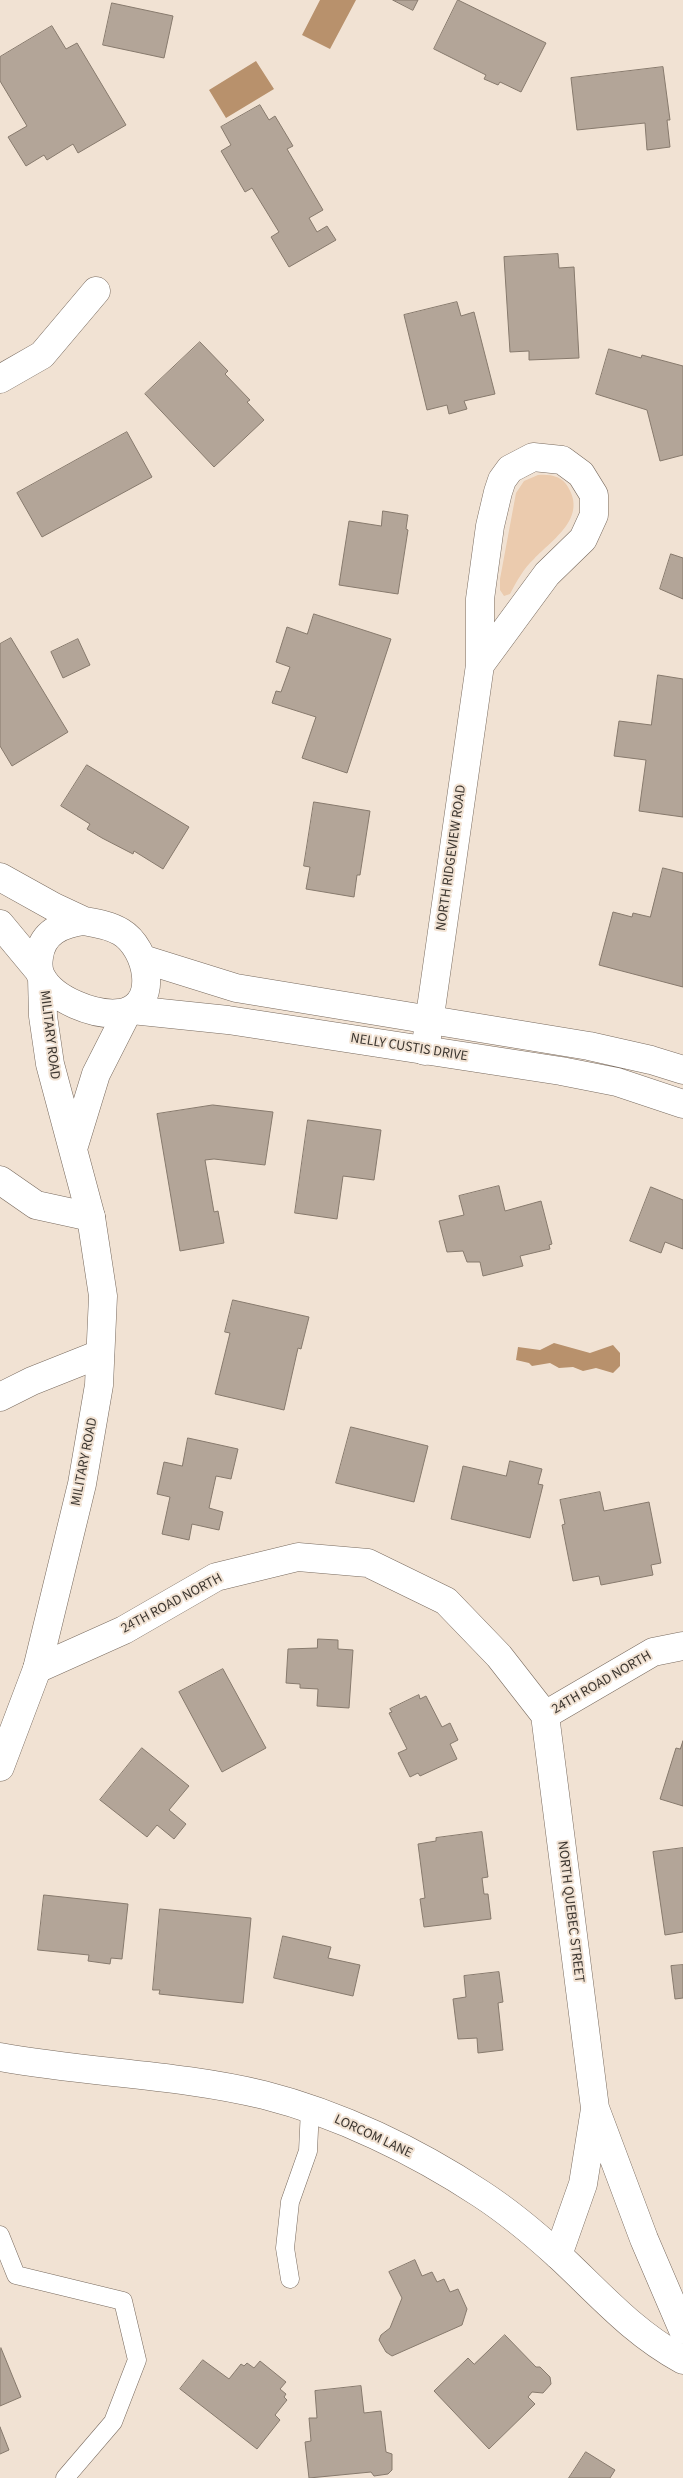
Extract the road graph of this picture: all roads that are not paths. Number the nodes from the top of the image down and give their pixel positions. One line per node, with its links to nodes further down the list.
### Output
1 (96, 291): 2 (street)
2 (0, 379)
3 (480, 665): 3 (street, NORTH RIDGEVIEW ROAD); 10 (street, NORTH RIDGEVIEW ROAD)
4 (0, 877): 5 (street)
5 (84, 921): 7 (street); 8 (street)
6 (0, 924): 8 (street, MILITARY ROAD)
7 (143, 959): 9 (street); 10 (street)
8 (40, 974): 9 (street); 14 (street, MILITARY ROAD)
9 (130, 1011): 11 (street, NELLY CUSTIS DRIVE); 14 (street)
10 (429, 1019): 11 (street, NORTH RIDGEVIEW ROAD); 12 (street)
11 (425, 1051): 13 (street, NELLY CUSTIS DRIVE)
12 (683, 1070)
13 (683, 1104)
14 (72, 1149): 16 (street, MILITARY ROAD)
15 (0, 1180): 16 (street)
16 (91, 1217): 17 (street, MILITARY ROAD)
17 (100, 1354): 18 (street); 20 (street, MILITARY ROAD)
18 (0, 1397)
19 (683, 1646): 21 (street, 24TH ROAD NORTH)
20 (38, 1669): 21 (street, 24TH ROAD NORTH); 22 (street, MILITARY ROAD)
21 (545, 1716): 24 (street, NORTH QUEBEC STREET)
22 (0, 1767)
23 (0, 2057): 25 (street, LORCOM LANE)
24 (595, 2108): 27 (street, NORTH QUEBEC STREET); 29 (street, NORTH QUEBEC STREET)
25 (310, 2109): 27 (street, LORCOM LANE); 28 (lane)
26 (0, 2235): 31 (lane)
27 (558, 2255): 30 (street, LORCOM LANE)
28 (290, 2279)
29 (683, 2330)
30 (683, 2360)
31 (65, 2478)

